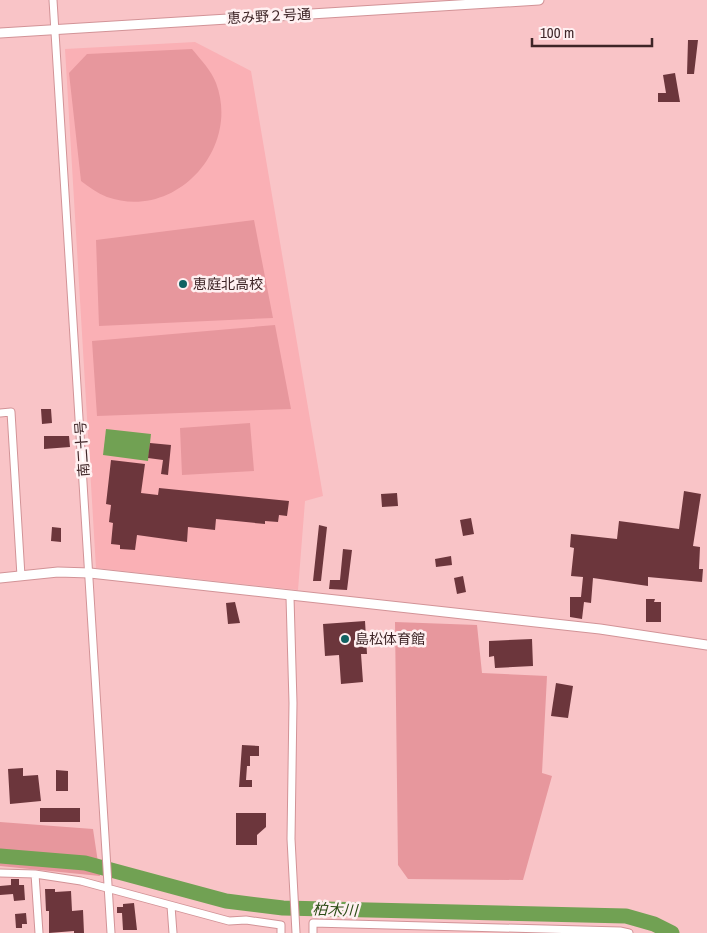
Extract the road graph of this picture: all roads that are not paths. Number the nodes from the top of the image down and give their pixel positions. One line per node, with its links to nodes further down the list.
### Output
1 (52, 0): 3 (street)
2 (539, 0): 3 (street, 恵み野２号通)
3 (54, 29): 4 (street, 恵み野２号通); 6 (street, 南二十号)
4 (0, 33)
5 (0, 413): 7 (street)
6 (90, 573): 7 (street); 9 (street); 13 (street, 南二十号)
7 (21, 576): 8 (street)
8 (0, 578)
9 (290, 597): 10 (street); 21 (street)
10 (707, 645)
11 (0, 872): 12 (street)
12 (35, 874): 13 (street); 17 (street)
13 (108, 888): 14 (street); 18 (street, 南二十号)
14 (171, 906): 19 (street); 20 (street)
15 (540, 931): 22 (street); 23 (street)
16 (34, 933): 17 (street)
17 (39, 933)
18 (111, 933)
19 (173, 933)
20 (281, 933)
21 (296, 933)
22 (313, 933)
23 (629, 933)

